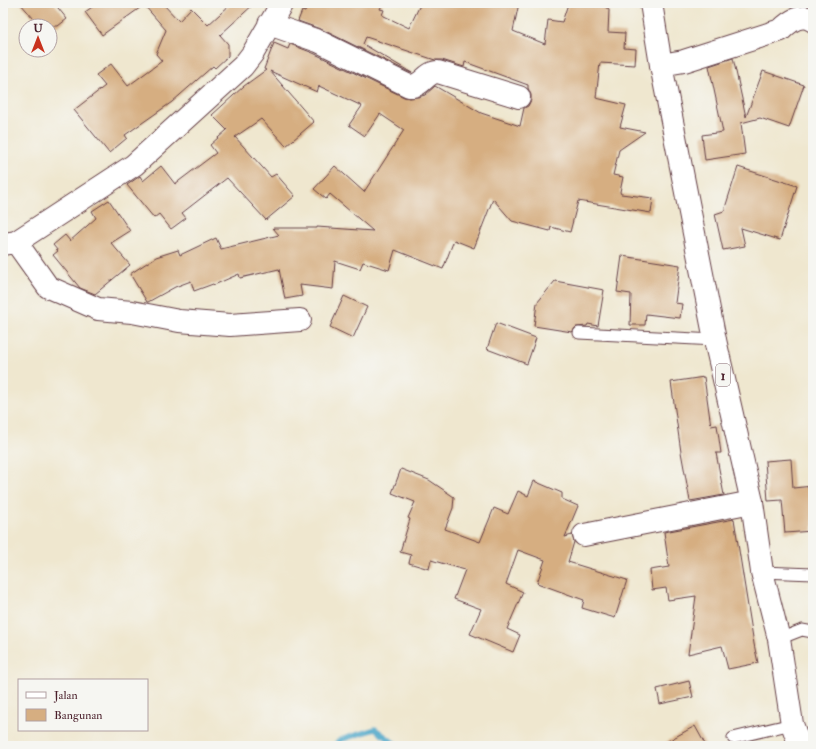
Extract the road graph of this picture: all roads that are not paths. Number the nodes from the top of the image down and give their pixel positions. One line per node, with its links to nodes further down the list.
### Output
1 (282, 3): 4 (main road)
2 (651, 3): 5 (main road, 1)
3 (813, 21): 5 (main road)
4 (269, 24): 6 (main road); 7 (main road)
5 (661, 65): 10 (main road, 1)
6 (519, 97)
7 (10, 243): 8 (main road)
8 (300, 320)
9 (579, 333): 10 (lane)
10 (714, 340): 11 (main road, 1)
11 (752, 502): 12 (main road); 13 (main road, 1)
12 (584, 534)
13 (762, 572): 14 (lane); 16 (main road, 1)
14 (813, 574)
15 (813, 632): 16 (lane)
16 (778, 639): 17 (main road, 1)
17 (792, 724): 18 (lane); 19 (main road, 1)
18 (733, 738)
19 (800, 746)

